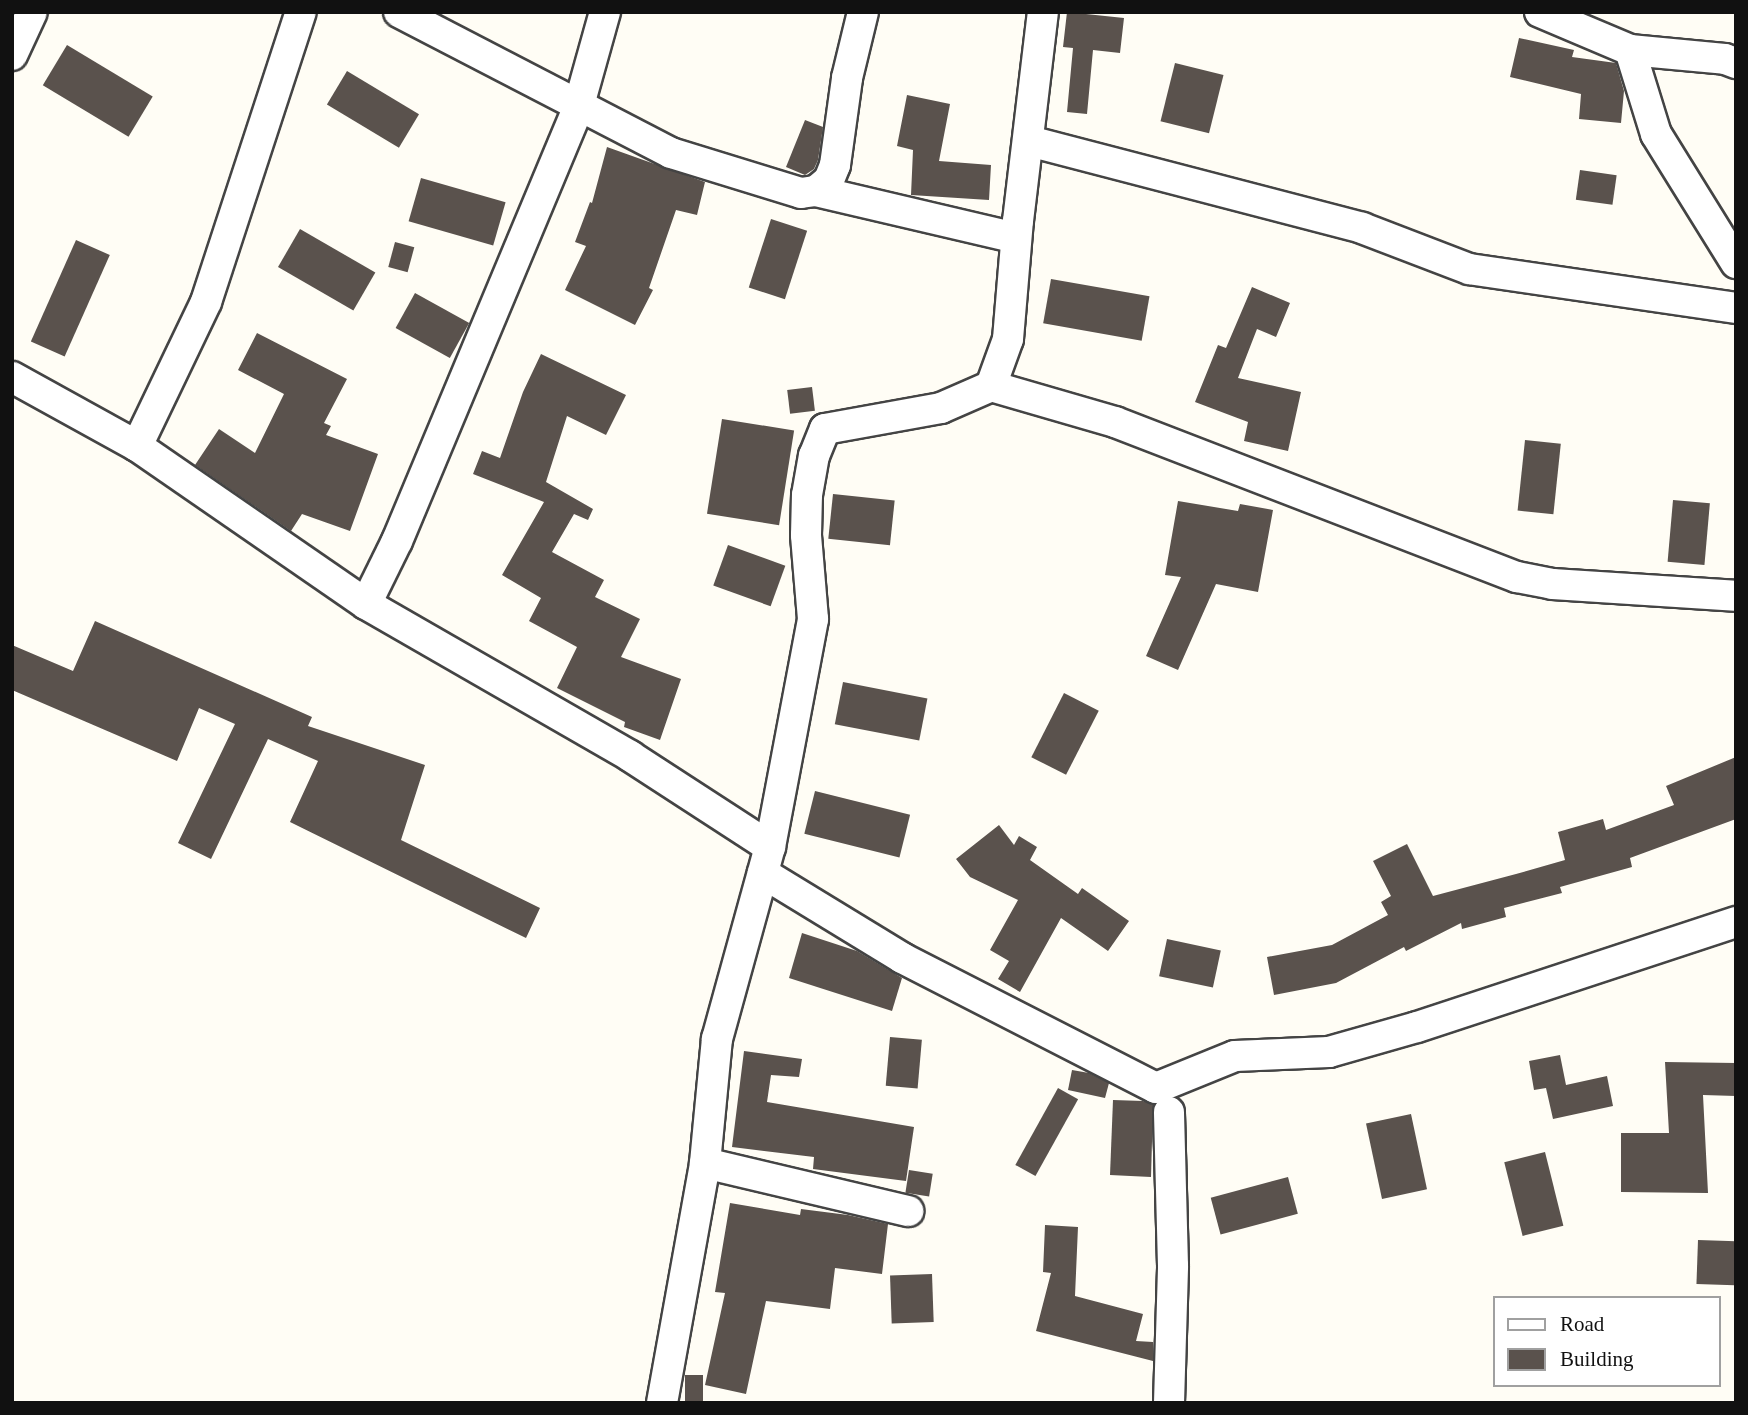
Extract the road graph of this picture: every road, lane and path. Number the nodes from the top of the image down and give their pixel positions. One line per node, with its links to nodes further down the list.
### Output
1 (32, 12): 9 (street)
2 (301, 12): 19 (street)
3 (400, 12): 11 (street)
4 (605, 12): 11 (street)
5 (863, 12): 13 (street)
6 (1043, 12): 12 (street)
7 (1540, 12): 8 (street)
8 (1630, 50): 10 (street); 15 (street)
9 (12, 55)
10 (1736, 64)
11 (579, 105): 13 (street); 21 (street)
12 (1029, 141): 14 (street); 16 (street)
13 (816, 191): 14 (street)
14 (1016, 238): 18 (street)
15 (1736, 263)
16 (1736, 308)
17 (12, 377): 19 (street)
18 (991, 386): 20 (street); 22 (street)
19 (137, 446): 21 (street)
20 (1736, 596)
21 (366, 604): 22 (street)
22 (766, 860): 23 (street); 25 (street)
23 (1736, 922)
24 (1169, 1112): 28 (street)
25 (705, 1163): 26 (street); 27 (street)
26 (908, 1211)
27 (662, 1403)
28 (1169, 1403)

